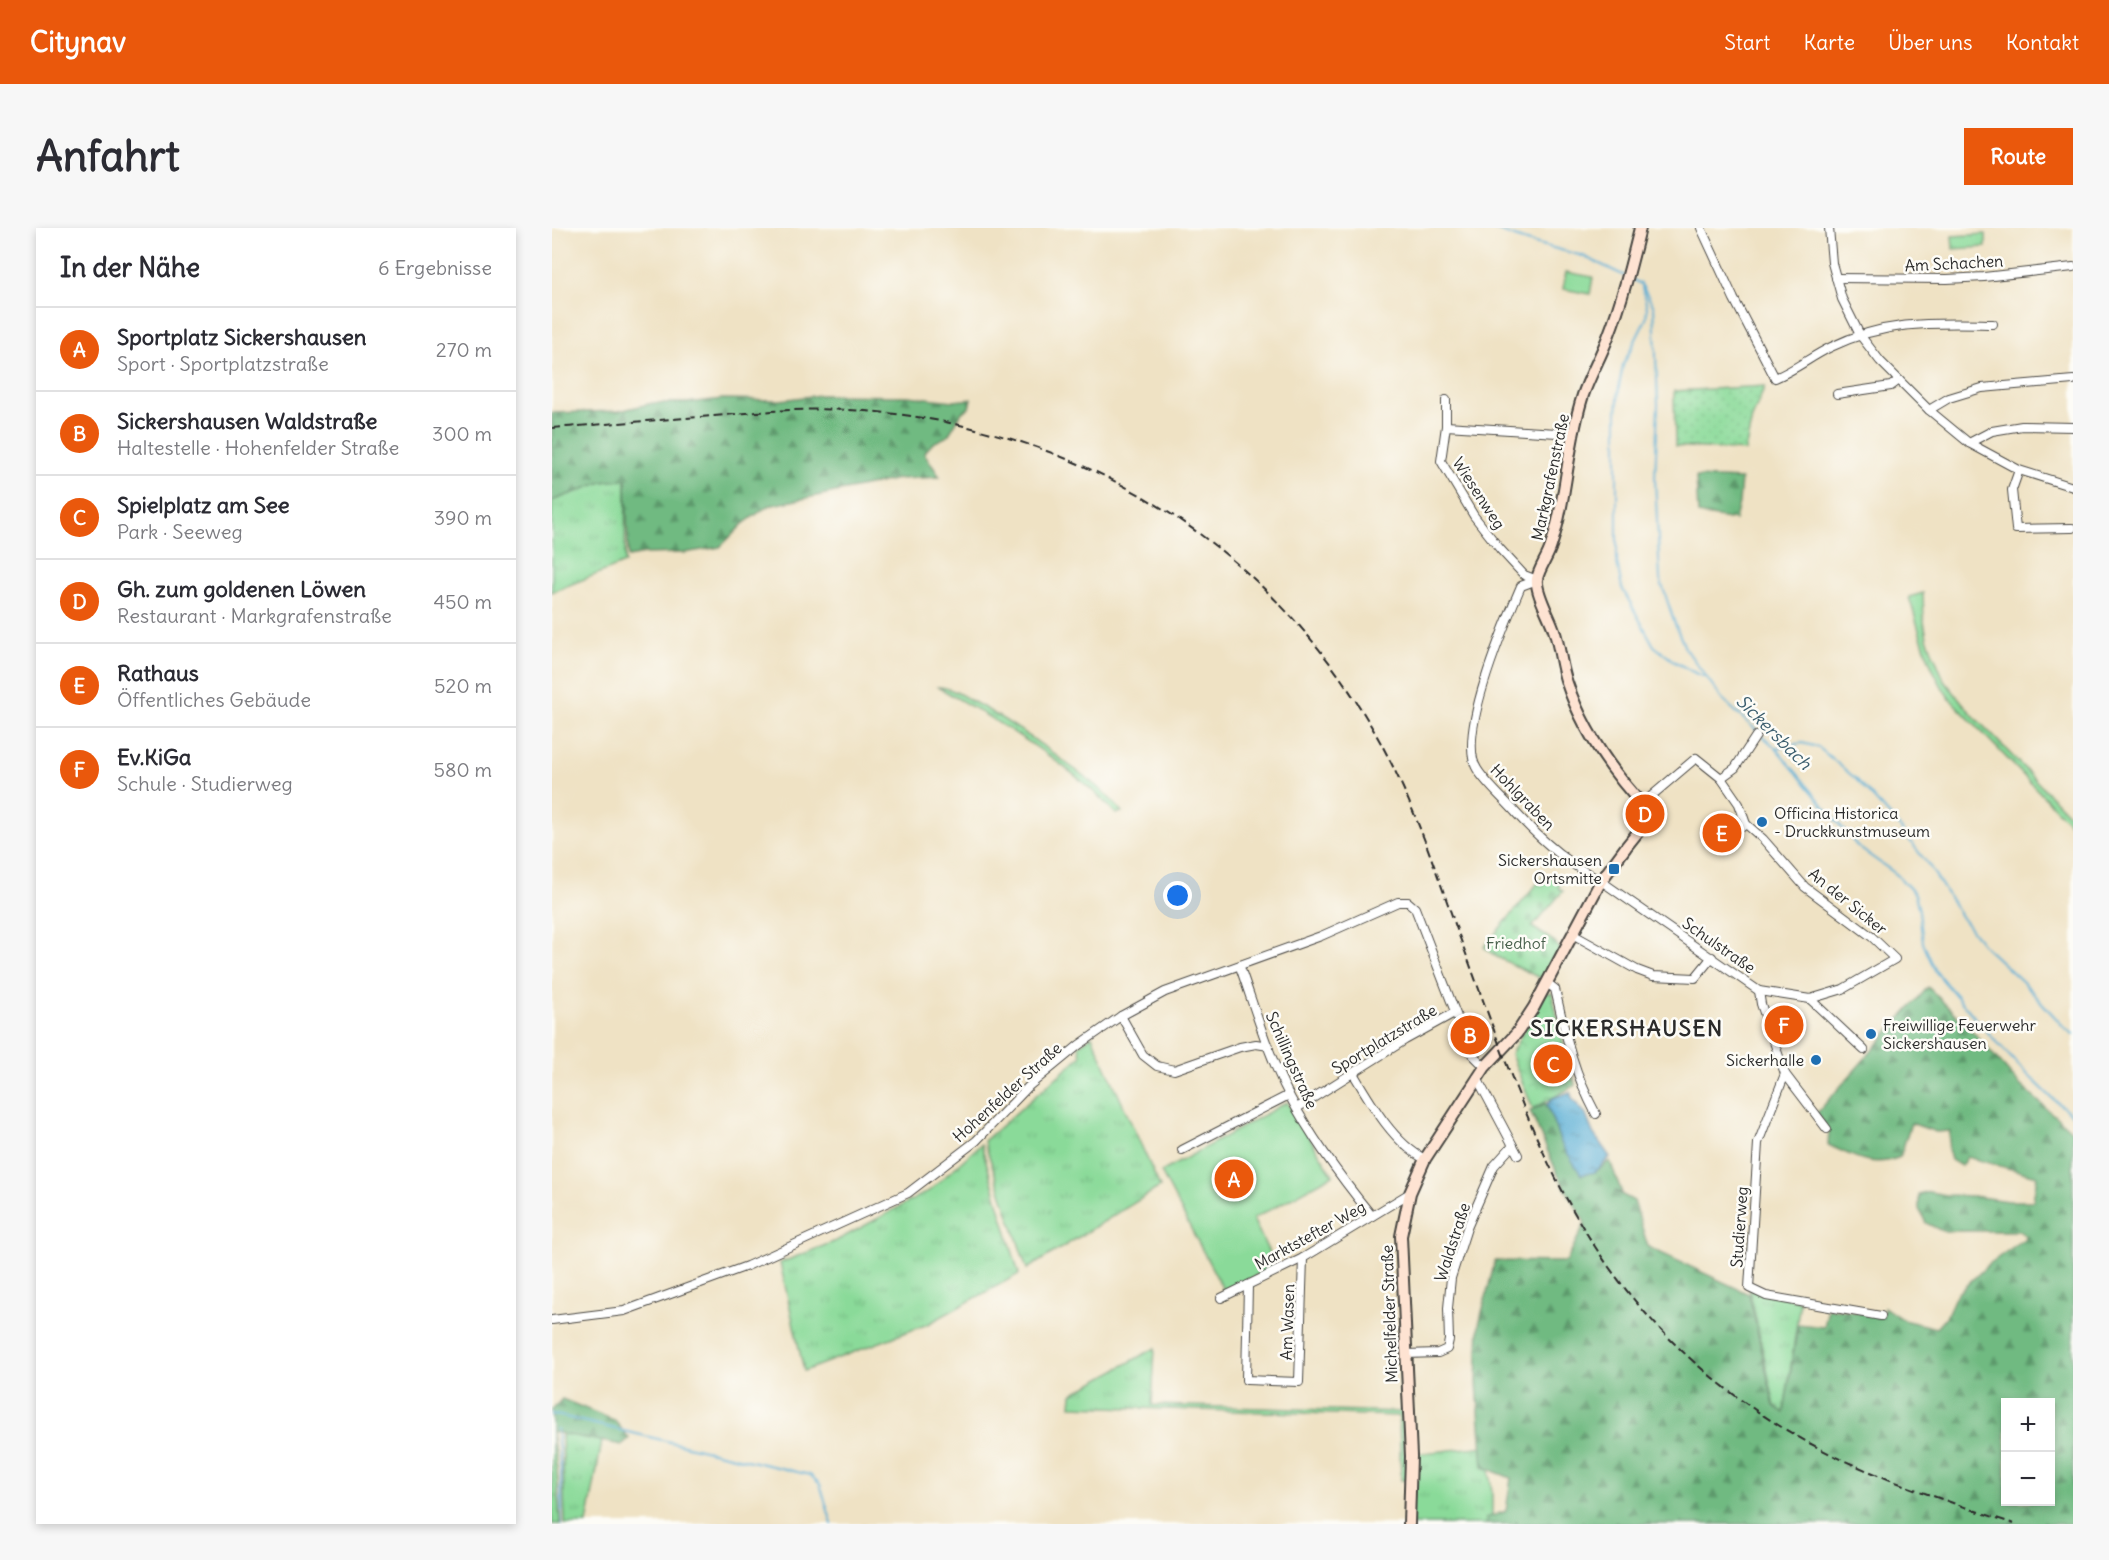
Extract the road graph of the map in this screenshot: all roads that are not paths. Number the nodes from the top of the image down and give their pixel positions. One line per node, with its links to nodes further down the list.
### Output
1 (1640, 228): 15 (street, Markgrafenstraße)
2 (1701, 228): 7 (street)
3 (1828, 228): 5 (street)
4 (2073, 267): 5 (street, Am Schachen)
5 (1836, 278): 7 (street)
6 (1994, 324): 7 (street)
7 (1860, 335): 8 (street)
8 (1899, 380): 10 (street); 12 (street)
9 (2073, 380): 12 (street)
10 (1836, 394)
11 (1446, 400): 13 (street, Wiesenweg)
12 (1929, 410): 16 (street)
13 (1446, 426): 15 (street); 20 (street, Wiesenweg)
14 (2073, 427): 16 (street)
15 (1573, 434): 20 (street, Markgrafenstraße)
16 (1970, 443): 17 (street)
17 (2019, 471): 18 (street); 19 (street)
18 (2073, 487)
19 (2072, 528)
20 (1537, 580): 23 (street); 26 (street, Hohlgraben)
21 (1756, 736): 22 (street)
22 (1721, 778): 23 (street, An der Sicker); 24 (street, An der Sicker)
23 (1642, 804): 26 (street, Michelfelder Straße)
24 (1746, 824): 25 (street); 29 (street, An der Sicker)
25 (1738, 830)
26 (1601, 881): 27 (street, Michelfelder Straße); 28 (street, Schulstraße)
27 (1574, 935): 28 (street); 31 (street, Michelfelder Straße)
28 (1712, 957): 32 (street, Schulstraße)
29 (1895, 959): 33 (street, Schulstraße)
30 (1239, 967): 34 (street, Hohenfelder Straße); 35 (street, Hohenfelder Straße); 36 (street, Schillingstraße)
31 (1547, 983): 38 (street, Michelfelder Straße); 44 (street)
32 (1759, 991): 33 (street, Schulstraße); 40 (street)
33 (1810, 999): 37 (street)
34 (1454, 1013): 38 (street, Hohenfelder Straße); 39 (street, Sportplatzstraße)
35 (1121, 1016): 36 (street); 56 (street, Hohenfelder Straße)
36 (1269, 1046): 42 (street, Schillingstraße)
37 (1864, 1050)
38 (1485, 1067): 41 (street, Michelfelder Straße)
39 (1353, 1073): 43 (street, Sportplatzstraße); 49 (street)
40 (1785, 1074): 45 (street); 55 (street, Studierweg)
41 (1477, 1078): 46 (street); 49 (street, Michelfelder Straße)
42 (1289, 1095): 43 (street, Schillingstraße); 47 (street)
43 (1297, 1108): 51 (street, Schillingstraße)
44 (1596, 1114)
45 (1827, 1129)
46 (1512, 1146): 48 (street); 57 (street, Waldstraße)
47 (1182, 1150)
48 (1518, 1155)
49 (1425, 1159): 50 (street, Michelfelder Straße)
50 (1410, 1193): 51 (street, Marktstefter Weg); 57 (street, Michelfelder Straße)
51 (1372, 1216): 52 (street, Marktstefter Weg)
52 (1303, 1258): 53 (street, Marktstefter Weg); 53 (street, Am Wasen)
53 (1248, 1285): 54 (street, Marktstefter Weg)
54 (1221, 1298)
55 (1881, 1316)
56 (552, 1320)
57 (1406, 1354): 58 (street, Michelfelder Straße)
58 (1409, 1524)

